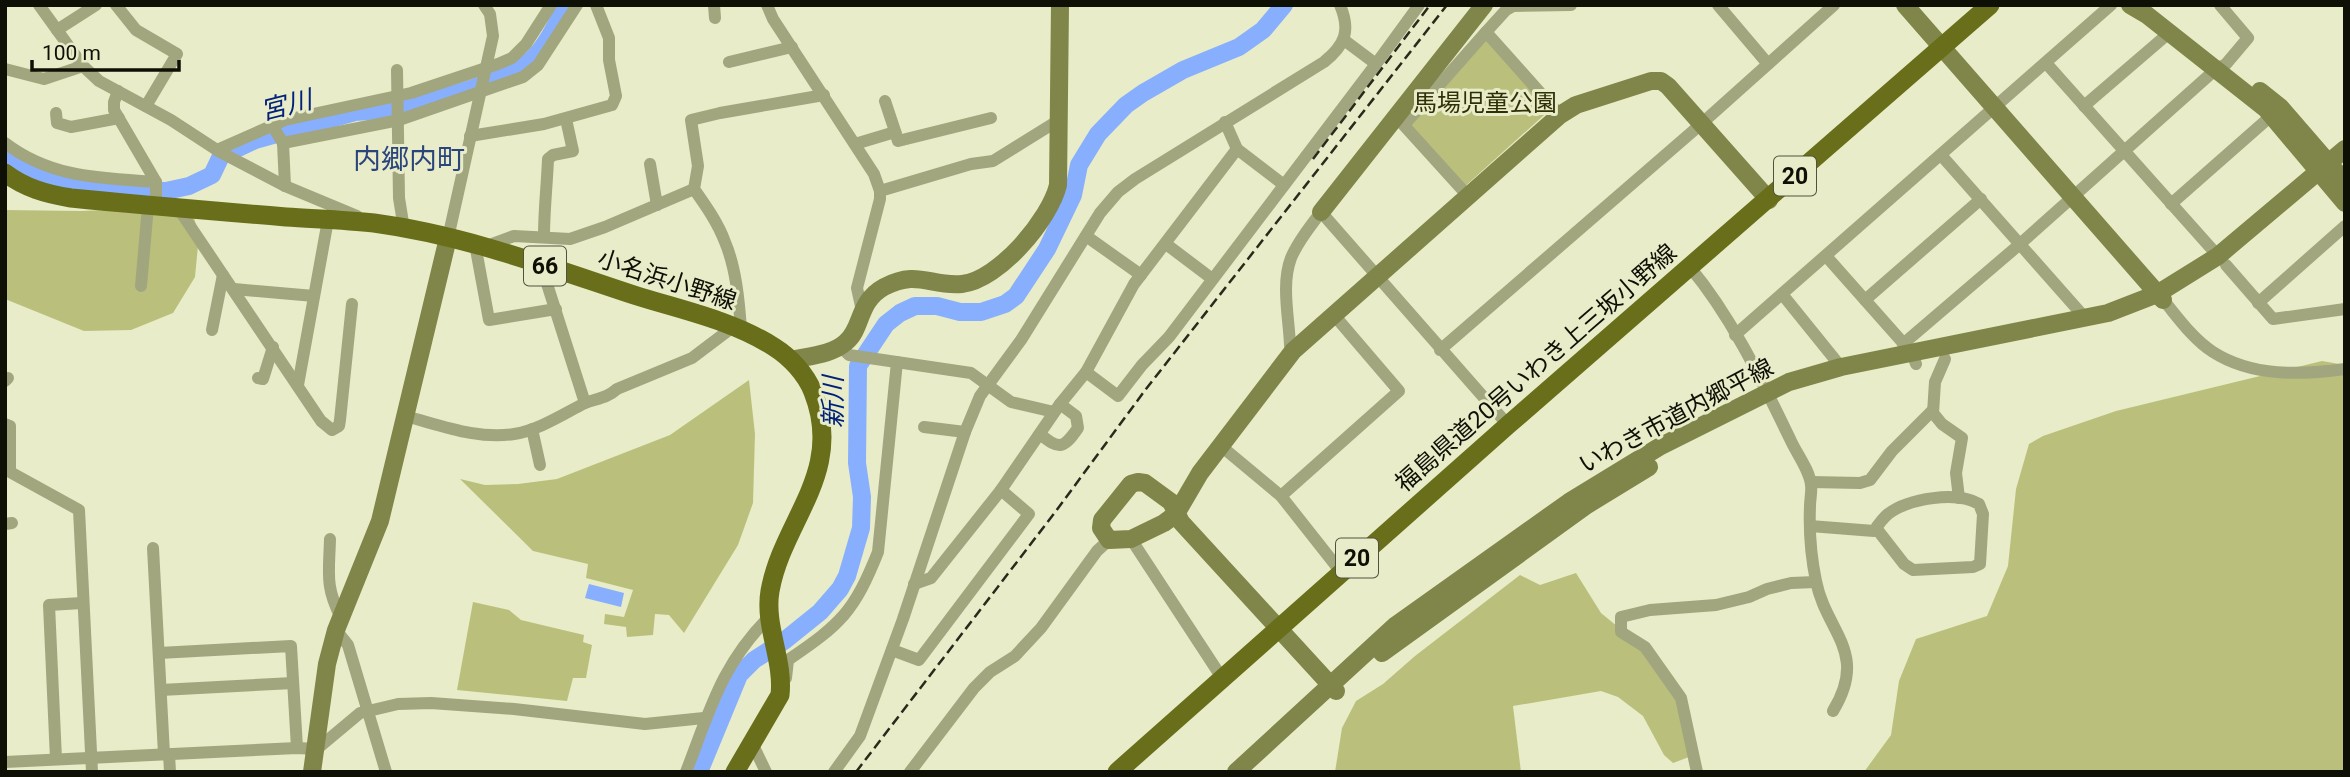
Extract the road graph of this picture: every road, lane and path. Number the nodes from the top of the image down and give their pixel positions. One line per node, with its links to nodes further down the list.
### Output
1 (39, 5): 22 (street)
2 (96, 5): 22 (street)
3 (116, 5): 42 (street)
4 (484, 5): 29 (street)
5 (551, 5): 25 (street)
6 (577, 5): 49 (street)
7 (596, 5): 50 (street)
8 (768, 5): 27 (street)
9 (1060, 5): 52 (street)
10 (1340, 5): 26 (street)
11 (1419, 5): 32 (street)
12 (1484, 5): 53 (street)
13 (1571, 5): 23 (street)
14 (1718, 5): 33 (street)
15 (1834, 5): 33 (street)
16 (1905, 5): 28 (street)
17 (1990, 5): 28 (main road, 福島県道20号いわき上三坂小野線 / 20)
18 (2111, 5): 31 (street)
19 (2130, 5): 24 (street)
20 (2154, 5): 35 (street)
21 (2220, 5): 35 (street)
22 (57, 30): 34 (street)
23 (1486, 32): 46 (street); 53 (street)
24 (2169, 33): 35 (street); 43 (street)
25 (533, 34): 29 (street); 40 (street)
26 (1344, 40): 32 (street); 54 (street)
27 (792, 47): 30 (street); 39 (street)
28 (1942, 47): 44 (street); 76 (main road, 福島県道20号いわき上三坂小野線 / 20)
29 (487, 59): 58 (street)
30 (729, 62)
31 (2046, 63): 43 (street); 44 (street)
32 (1376, 64): 70 (street)
33 (1768, 64): 55 (street)
34 (83, 66): 36 (street); 38 (street)
35 (2220, 67): 47 (street); 63 (street); 67 (street)
36 (5, 69)
37 (397, 69): 40 (street)
38 (118, 91): 42 (street); 48 (street)
39 (824, 95): 60 (street); 72 (street)
40 (397, 98): 49 (street); 56 (street)
41 (885, 101): 57 (street)
42 (146, 106): 64 (street)
43 (2084, 106): 63 (street)
44 (1994, 108): 65 (street); 75 (street)
45 (56, 113): 48 (street)
46 (1560, 115): 55 (street); 74 (street)
47 (2272, 116): 67 (street); 80 (street)
48 (119, 118): 69 (street)
49 (399, 118): 56 (street); 87 (street)
50 (566, 118): 58 (street); 88 (street)
51 (991, 118): 57 (street)
52 (1059, 120): 73 (street); 112 (street)
53 (1400, 121): 74 (street); 83 (street)
54 (1225, 122): 61 (street); 89 (street)
55 (1700, 125): 76 (street); 120 (street)
56 (278, 134): 64 (street); 71 (street)
57 (896, 134): 60 (street)
58 (470, 136): 90 (street)
59 (5, 142): 69 (street)
60 (855, 144): 73 (street)
61 (1237, 149): 70 (street); 91 (street)
62 (2345, 149): 67 (street, いわき市道内郷平線)
63 (2123, 150): 75 (street); 80 (street)
64 (219, 151): 71 (street)
65 (1941, 155): 77 (street); 94 (street)
66 (650, 164): 81 (street)
67 (2333, 172): 78 (street); 95 (street, いわき市道内郷平線)
68 (5, 173): 79 (main road, 小名浜小野線 / 66)
69 (156, 184): 79 (street)
70 (1284, 184): 101 (street)
71 (285, 186): 85 (street)
72 (694, 189): 81 (street); 115 (street)
73 (880, 191): 112 (street)
74 (1468, 196): 100 (street)
75 (2072, 197): 92 (street); 106 (street)
76 (1769, 200): 97 (main road, 福島県道20号いわき上三坂小野線 / 20)
77 (1981, 200): 92 (street); 107 (street)
78 (2345, 203)
79 (153, 204): 82 (main road, 小名浜小野線 / 66); 102 (street)
80 (2171, 204): 95 (street)
81 (657, 205): 88 (street)
82 (178, 208): 84 (main road, 小名浜小野線 / 66); 98 (street)
83 (1321, 212): 100 (street); 121 (street)
84 (328, 220): 85 (main road, 小名浜小野線 / 66); 105 (street)
85 (373, 223): 87 (main road, 小名浜小野線 / 66)
86 (2345, 226): 108 (street)
87 (404, 229): 90 (main road, 小名浜小野線 / 66)
88 (544, 236): 93 (street)
89 (1086, 236): 99 (street); 131 (street)
90 (448, 237): 93 (main road, 小名浜小野線 / 66); 136 (street)
91 (1166, 244): 99 (street); 101 (street)
92 (2020, 244): 114 (street); 122 (street)
93 (481, 245): 96 (main road, 小名浜小野線 / 66); 110 (street)
94 (1826, 256): 104 (street); 107 (street)
95 (2222, 260): 106 (street, いわき市道内郷平線); 108 (street)
96 (541, 265): 110 (street); 115 (main road, 小名浜小野線 / 66)
97 (1689, 266): 117 (street); 138 (main road, 福島県道20号いわき上三坂小野線 / 20)
98 (223, 275): 103 (street); 116 (street)
99 (1141, 275): 128 (street)
100 (1378, 276): 113 (street); 120 (street)
101 (1211, 278): 128 (street)
102 (141, 286)
103 (234, 289): 105 (street); 119 (street)
104 (1782, 295): 117 (street); 126 (street)
105 (314, 296): 130 (street)
106 (2161, 298): 114 (street, いわき市道内郷平線); 124 (street, いわき市道内郷平線); 127 (street)
107 (1865, 300): 122 (street)
108 (2258, 303): 111 (street)
109 (352, 304): 130 (street)
110 (556, 309): 133 (street)
111 (2345, 309)
112 (862, 311): 118 (street)
113 (1334, 315): 121 (street); 147 (street)
114 (2086, 319): 122 (street, いわき市道内郷平線)
115 (737, 328): 123 (main road, 小名浜小野線 / 66); 133 (street)
116 (212, 330)
117 (1735, 335): 132 (street)
118 (840, 346): 123 (street); 125 (street)
119 (273, 347): 129 (street); 130 (street)
120 (1440, 350): 138 (street)
121 (1293, 351): 143 (street)
122 (1910, 354): 124 (street, いわき市道内郷平線); 126 (street, いわき市道内郷平線); 132 (street, いわき市道内郷平線)
123 (790, 359): 160 (main road, 小名浜小野線 / 66)
124 (1945, 359): 135 (street)
125 (895, 362): 131 (street); 169 (street)
126 (1841, 367): 132 (street, いわき市道内郷平線)
127 (2345, 369)
128 (1086, 372): 134 (street)
129 (258, 378)
130 (298, 385)
131 (988, 385): 134 (street); 141 (street)
132 (1769, 397): 145 (street); 167 (street, いわき市道内郷平線)
133 (585, 403): 140 (street)
134 (1057, 408): 142 (street); 142 (street)
135 (1933, 410): 145 (street); 148 (street)
136 (405, 416): 140 (street); 161 (street)
137 (5, 424): 159 (street)
138 (1508, 425): 156 (main road, 福島県道20号いわき上三坂小野線 / 20)
139 (923, 427): 141 (street)
140 (533, 429): 144 (street)
141 (964, 432): 158 (street)
142 (1040, 434): 146 (street)
143 (1221, 446): 147 (street); 149 (street)
144 (540, 465)
145 (1811, 482): 150 (street)
146 (1000, 490): 158 (street); 163 (street)
147 (1281, 496): 156 (street)
148 (1959, 498): 151 (street); 151 (street)
149 (1176, 514): 153 (street); 154 (street); 162 (street)
150 (1811, 526): 151 (street); 157 (street)
151 (1876, 528)
152 (330, 539): 161 (street)
153 (1131, 539): 154 (street); 165 (street)
154 (1109, 540): 188 (street)
155 (153, 548): 164 (street)
156 (1341, 572): 162 (main road, 福島県道20号いわき上三坂小野線 / 20)
157 (1816, 582): 170 (street); 192 (street)
158 (914, 584): 163 (street)
159 (82, 603): 177 (street); 178 (street)
160 (771, 622): 169 (main road, 小名浜小野線 / 66); 172 (street)
161 (339, 624): 171 (street); 175 (street)
162 (1279, 630): 165 (main road, 福島県道20号いわき上三坂小野線 / 20); 167 (street)
163 (892, 650): 187 (street)
164 (159, 653): 166 (street); 168 (street)
165 (1222, 678): 189 (main road, 福島県道20号いわき上三坂小野線 / 20)
166 (293, 683): 168 (street); 174 (street)
167 (1333, 689): 190 (street, いわき市道内郷平線); 191 (street, いわき市道内郷平線)
168 (161, 690): 176 (street)
169 (779, 695): 173 (main road)
170 (1833, 711)
171 (366, 712): 172 (street); 175 (street); 183 (street)
172 (705, 718): 184 (street)
173 (752, 743): 185 (main road); 186 (street)
174 (297, 748): 175 (street); 176 (street)
175 (317, 749): 182 (street)
176 (167, 754): 177 (street); 181 (street)
177 (92, 758): 178 (street); 180 (street)
178 (56, 760): 179 (street)
179 (11, 765)
180 (92, 772)
181 (170, 772)
182 (312, 772)
183 (386, 772)
184 (686, 772)
185 (735, 772)
186 (766, 772)
187 (834, 772)
188 (910, 772)
189 (1117, 772)
190 (1236, 772)
191 (1253, 772)
192 (1697, 772)

